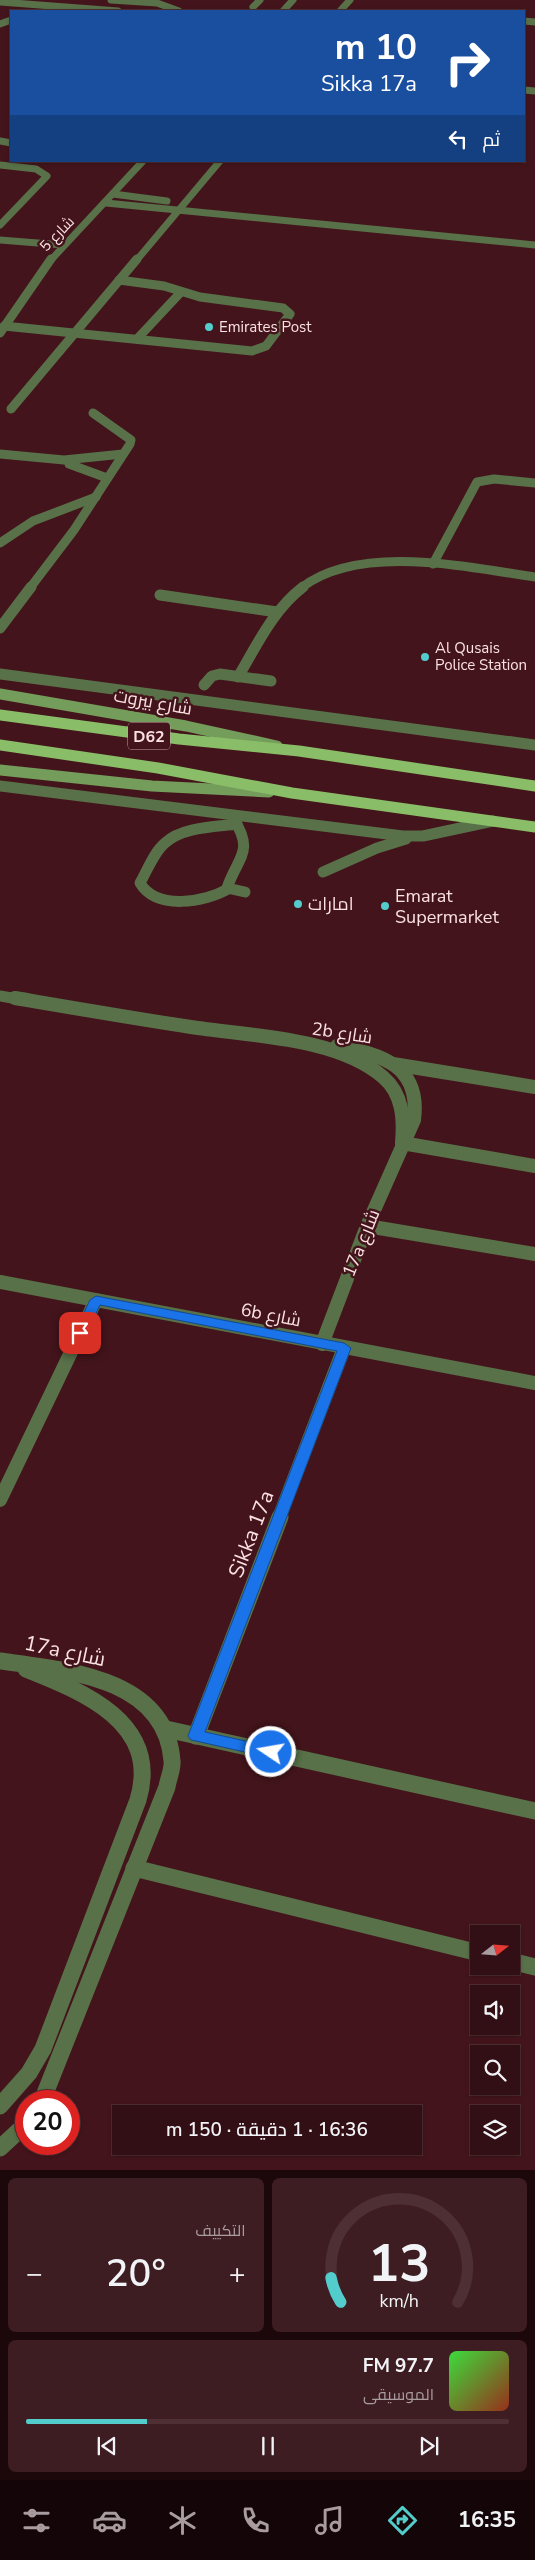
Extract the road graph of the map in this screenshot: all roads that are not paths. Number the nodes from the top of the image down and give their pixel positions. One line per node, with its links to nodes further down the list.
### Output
1 (111, 0): 8 (street)
2 (260, 0): 6 (street)
3 (293, 0): 9 (street)
4 (350, 0): 10 (street)
5 (0, 2): 7 (street)
6 (253, 7)
7 (105, 10)
8 (178, 10)
9 (284, 10)
10 (341, 10)
11 (142, 162): 14 (street, شارع 5)
12 (219, 162): 16 (street)
13 (0, 165): 18 (street)
14 (113, 194): 15 (street, شارع 5); 16 (street)
15 (106, 203): 17 (street); 20 (street, شارع 5)
16 (184, 204): 17 (street)
17 (178, 211): 21 (street); 22 (street)
18 (0, 225)
19 (0, 240): 20 (street)
20 (63, 245): 24 (street, شارع 5)
21 (535, 246)
22 (119, 280): 23 (street); 25 (street)
23 (181, 292): 26 (street); 26 (street)
24 (2, 330): 25 (street)
25 (74, 333): 26 (street); 27 (street)
26 (137, 339)
27 (11, 409)
28 (94, 413): 30 (street)
29 (0, 454): 31 (street)
30 (123, 454): 31 (street); 32 (street)
31 (52, 460): 32 (street)
32 (107, 478): 34 (street)
33 (535, 483): 36 (street)
34 (96, 497): 35 (street); 40 (street)
35 (0, 543)
36 (432, 564): 37 (street); 39 (street)
37 (535, 577)
38 (160, 595): 39 (street)
39 (277, 612): 42 (street)
40 (0, 628)
41 (0, 674): 48 (street)
42 (238, 677): 43 (street); 44 (street)
43 (271, 681)
44 (204, 685)
45 (0, 694): 49 (main road, شارع بيروت / D62)
46 (0, 715): 49 (main road, شارع بيروت / D62)
47 (0, 745): 53 (main road, D62)
48 (535, 745)
49 (299, 750): 52 (main road, شارع بيروت / D62)
50 (0, 770): 53 (main road, D62)
51 (0, 786): 54 (street)
52 (535, 786)
53 (292, 793): 55 (main road, D62)
54 (230, 814): 56 (street); 58 (street)
55 (493, 821): 57 (main road, D62); 58 (street)
56 (237, 824): 60 (street); 60 (street)
57 (535, 827)
58 (413, 836): 59 (street)
59 (323, 872)
60 (228, 889): 61 (street)
61 (245, 892)
62 (0, 996): 63 (street, 2b شارع)
63 (297, 1044): 64 (street, 2b شارع); 66 (street, 2b شارع)
64 (393, 1064): 65 (street); 66 (street, 2b شارع)
65 (535, 1087)
66 (402, 1143): 67 (street); 68 (street, 17a شارع)
67 (535, 1166)
68 (367, 1226): 69 (street); 72 (street, 17a شارع)
69 (535, 1254)
70 (0, 1282): 71 (street, 6b شارع)
71 (96, 1300): 72 (street, 6b شارع); 75 (street)
72 (322, 1344): 73 (street, 6b شارع)
73 (344, 1348): 74 (street, 6b شارع); 78 (street, Sikka 17a)
74 (535, 1383)
75 (0, 1500)
76 (2, 1661): 77 (street, 17a شارع); 80 (street, 17a شارع)
77 (166, 1729): 78 (street); 81 (street, 17a شارع)
78 (196, 1736): 79 (street)
79 (535, 1811)
80 (115, 1863): 81 (street); 86 (street, 17a شارع)
81 (134, 1868): 82 (street); 85 (street, 17a شارع)
82 (470, 1951)
83 (520, 1963): 84 (street)
84 (535, 1967)
85 (46, 2090)
86 (0, 2106)
87 (15, 2134): 88 (street)
88 (0, 2148)

